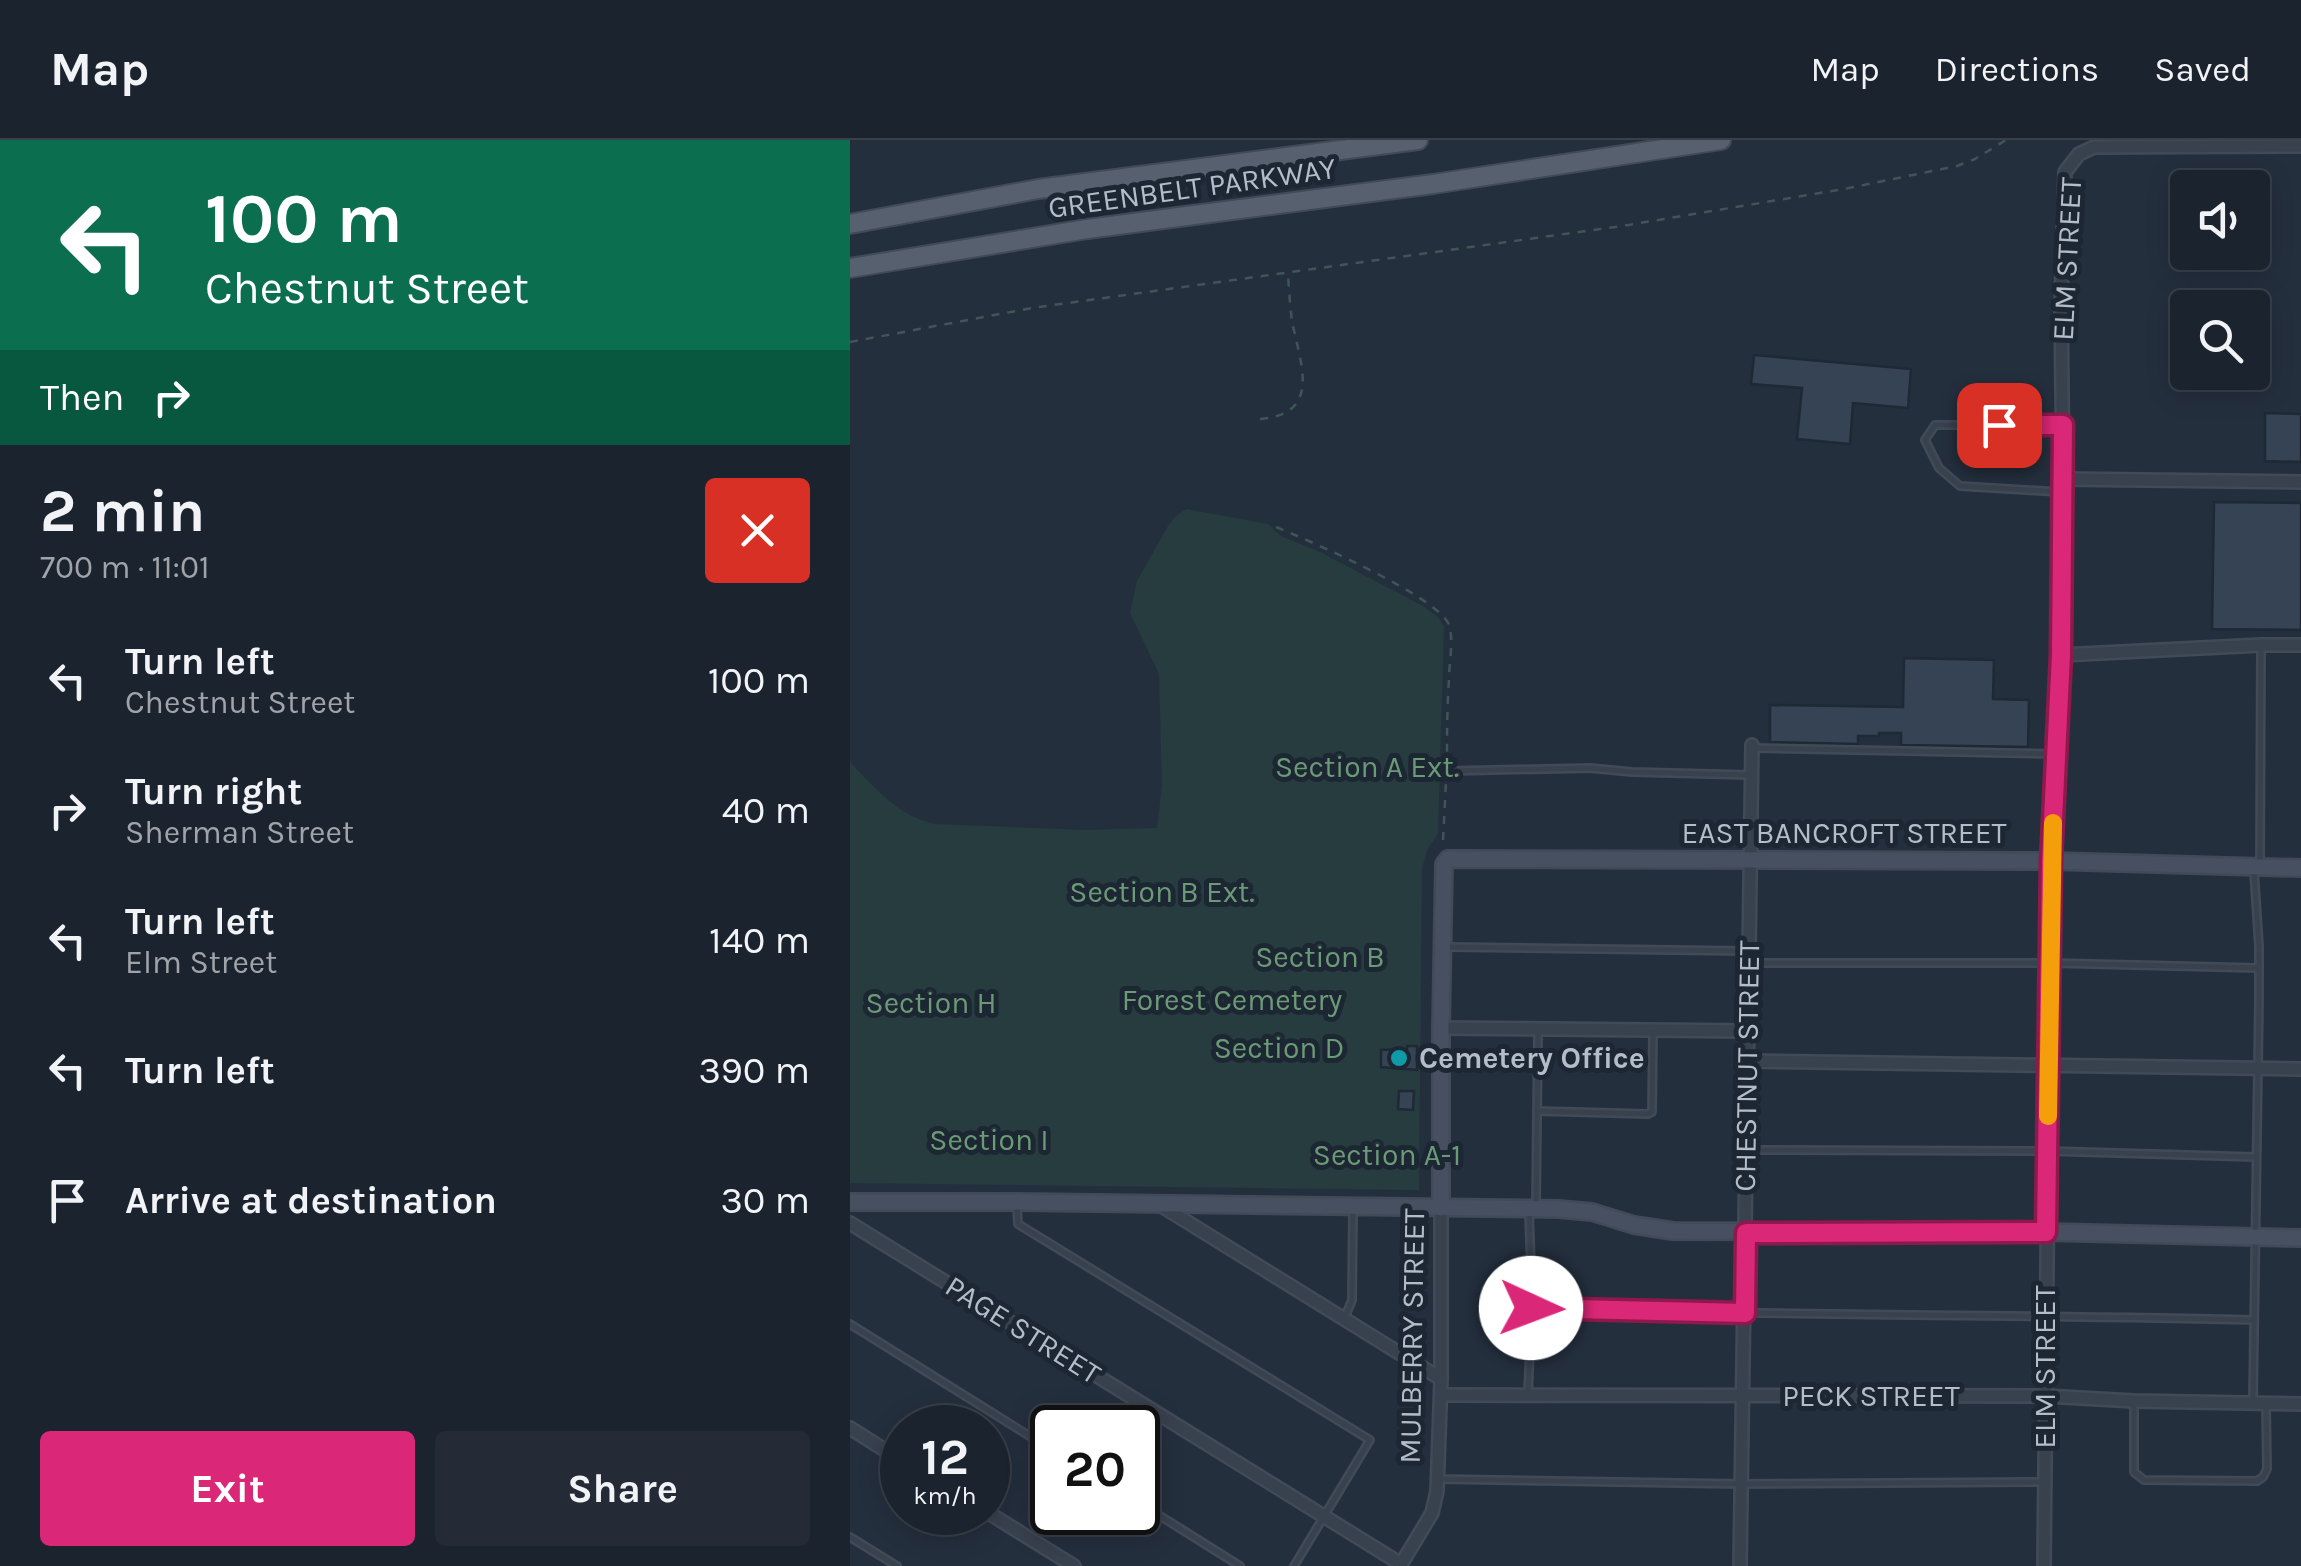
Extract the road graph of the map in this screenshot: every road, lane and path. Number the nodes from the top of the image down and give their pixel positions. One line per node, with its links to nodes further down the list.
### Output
1 (1418, 140): 5 (main road, GREENBELT PARKWAY)
2 (1720, 140): 6 (main road, GREENBELT PARKWAY)
3 (2006, 140): 7 (path)
4 (2301, 146): 10 (street, ELM STREET)
5 (850, 224)
6 (850, 268)
7 (1288, 273): 8 (path); 9 (path)
8 (850, 342)
9 (1260, 419)
10 (2063, 425): 12 (street, ELM STREET); 12 (lane)
11 (2301, 482): 12 (street)
12 (2063, 485): 16 (street, ELM STREET)
13 (1276, 527): 19 (path)
14 (2261, 644): 15 (street); 16 (street); 27 (lane)
15 (2301, 645)
16 (2061, 655): 18 (street, ELM STREET)
17 (1752, 747): 18 (lane); 21 (street, CHESTNUT STREET)
18 (2056, 754): 26 (street, ELM STREET)
19 (1447, 762)
20 (1448, 771): 21 (lane)
21 (1751, 775): 25 (street, CHESTNUT STREET)
22 (1446, 782): 23 (path)
23 (1443, 840)
24 (1448, 858): 25 (street, EAST BANCROFT STREET); 29 (street, MULBERRY STREET)
25 (1749, 861): 26 (street, EAST BANCROFT STREET); 30 (street, CHESTNUT STREET)
26 (2051, 861): 27 (street, EAST BANCROFT STREET); 31 (street, ELM STREET)
27 (2257, 867): 28 (street, EAST BANCROFT STREET); 32 (lane)
28 (2301, 868)
29 (1443, 947): 30 (lane); 33 (street, MULBERRY STREET)
30 (1748, 957): 31 (lane); 36 (street, CHESTNUT STREET)
31 (2050, 963): 32 (lane); 38 (street, ELM STREET)
32 (2259, 968): 39 (lane)
33 (1440, 1028): 34 (street); 49 (street, MULBERRY STREET)
34 (1538, 1029): 35 (street); 41 (lane)
35 (1653, 1030): 36 (street); 41 (lane)
36 (1748, 1031): 37 (street, CHESTNUT STREET)
37 (1748, 1061): 38 (street); 42 (street, CHESTNUT STREET)
38 (2049, 1065): 39 (street); 43 (street, ELM STREET)
39 (2257, 1069): 40 (street); 44 (lane)
40 (2301, 1069)
41 (1537, 1111): 50 (lane)
42 (1746, 1150): 43 (lane); 53 (street, CHESTNUT STREET)
43 (2047, 1151): 44 (lane); 52 (street, ELM STREET)
44 (2256, 1158): 54 (lane)
45 (850, 1202): 46 (street)
46 (1017, 1202): 47 (street); 77 (lane)
47 (1158, 1203): 48 (street); 59 (street)
48 (1353, 1207): 49 (street); 59 (lane)
49 (1441, 1208): 50 (street); 62 (street, MULBERRY STREET)
50 (1532, 1209): 53 (street); 56 (lane)
51 (850, 1224): 77 (street, PAGE STREET)
52 (2046, 1232): 53 (street); 54 (street); 58 (street, ELM STREET)
53 (1746, 1233): 57 (street, CHESTNUT STREET)
54 (2255, 1238): 55 (street); 60 (lane)
55 (2301, 1238)
56 (1531, 1308): 57 (lane); 64 (lane)
57 (1745, 1313): 58 (lane); 65 (street, CHESTNUT STREET)
58 (2045, 1315): 60 (lane); 66 (street, ELM STREET)
59 (1344, 1318): 62 (street)
60 (2254, 1320): 68 (lane)
61 (850, 1324): 71 (lane)
62 (1442, 1379): 63 (street, MULBERRY STREET)
63 (1441, 1395): 64 (street, PECK STREET); 73 (street, MULBERRY STREET)
64 (1528, 1395): 65 (street, PECK STREET)
65 (1744, 1395): 66 (street, PECK STREET); 75 (street, CHESTNUT STREET)
66 (2045, 1396): 67 (street, PECK STREET); 74 (street, ELM STREET)
67 (2134, 1401): 68 (street, PECK STREET); 68 (lane)
68 (2260, 1403): 69 (street, PECK STREET)
69 (2301, 1404)
70 (850, 1428): 72 (street)
71 (1030, 1436)
72 (880, 1447)
73 (1438, 1479): 75 (lane); 80 (street, MULBERRY STREET)
74 (2044, 1482): 75 (lane); 86 (street, ELM STREET)
75 (1742, 1484): 85 (street, CHESTNUT STREET)
76 (1160, 1516): 83 (lane)
77 (1324, 1516): 80 (street, PAGE STREET); 84 (lane)
78 (1010, 1526): 82 (street)
79 (850, 1537): 81 (lane)
80 (1400, 1565)
81 (897, 1566)
82 (1074, 1566)
83 (1240, 1566)
84 (1294, 1566)
85 (1740, 1566)
86 (2044, 1566)

